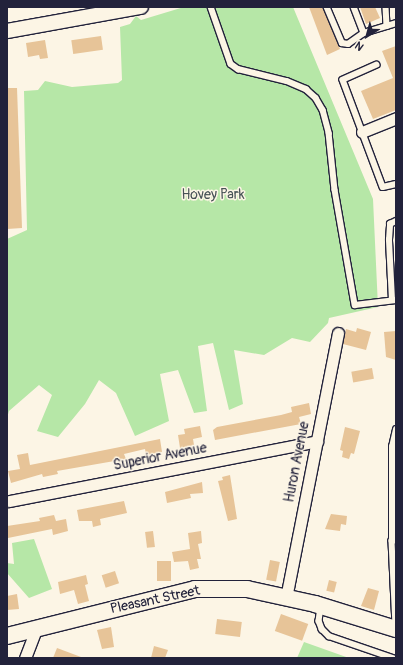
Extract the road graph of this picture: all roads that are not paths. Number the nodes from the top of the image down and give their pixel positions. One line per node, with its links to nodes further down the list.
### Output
1 (141, 7): 8 (street)
2 (210, 7): 15 (lane)
3 (327, 7): 9 (lane)
4 (354, 7): 9 (lane)
5 (386, 7): 7 (lane)
6 (396, 23): 7 (lane)
7 (387, 26): 9 (lane)
8 (7, 31)
9 (364, 33)
10 (377, 65): 12 (lane)
11 (396, 118): 12 (street)
12 (362, 132): 13 (lane)
13 (396, 184)
14 (396, 221): 15 (lane)
15 (394, 300)
16 (338, 333): 18 (street, Huron Avenue)
17 (396, 428): 20 (lane)
18 (317, 442): 19 (street, Superior Avenue); 21 (street, Huron Avenue)
19 (9, 501)
20 (394, 541): 23 (lane)
21 (286, 598): 22 (main road, Pleasant Street); 25 (main road, Pleasant Street)
22 (321, 606): 24 (main road, Pleasant Street); 28 (lane)
23 (396, 608): 24 (lane)
24 (396, 629)
25 (36, 630): 26 (main road, Pleasant Street); 27 (street)
26 (7, 636)
27 (25, 658)
28 (392, 658)

